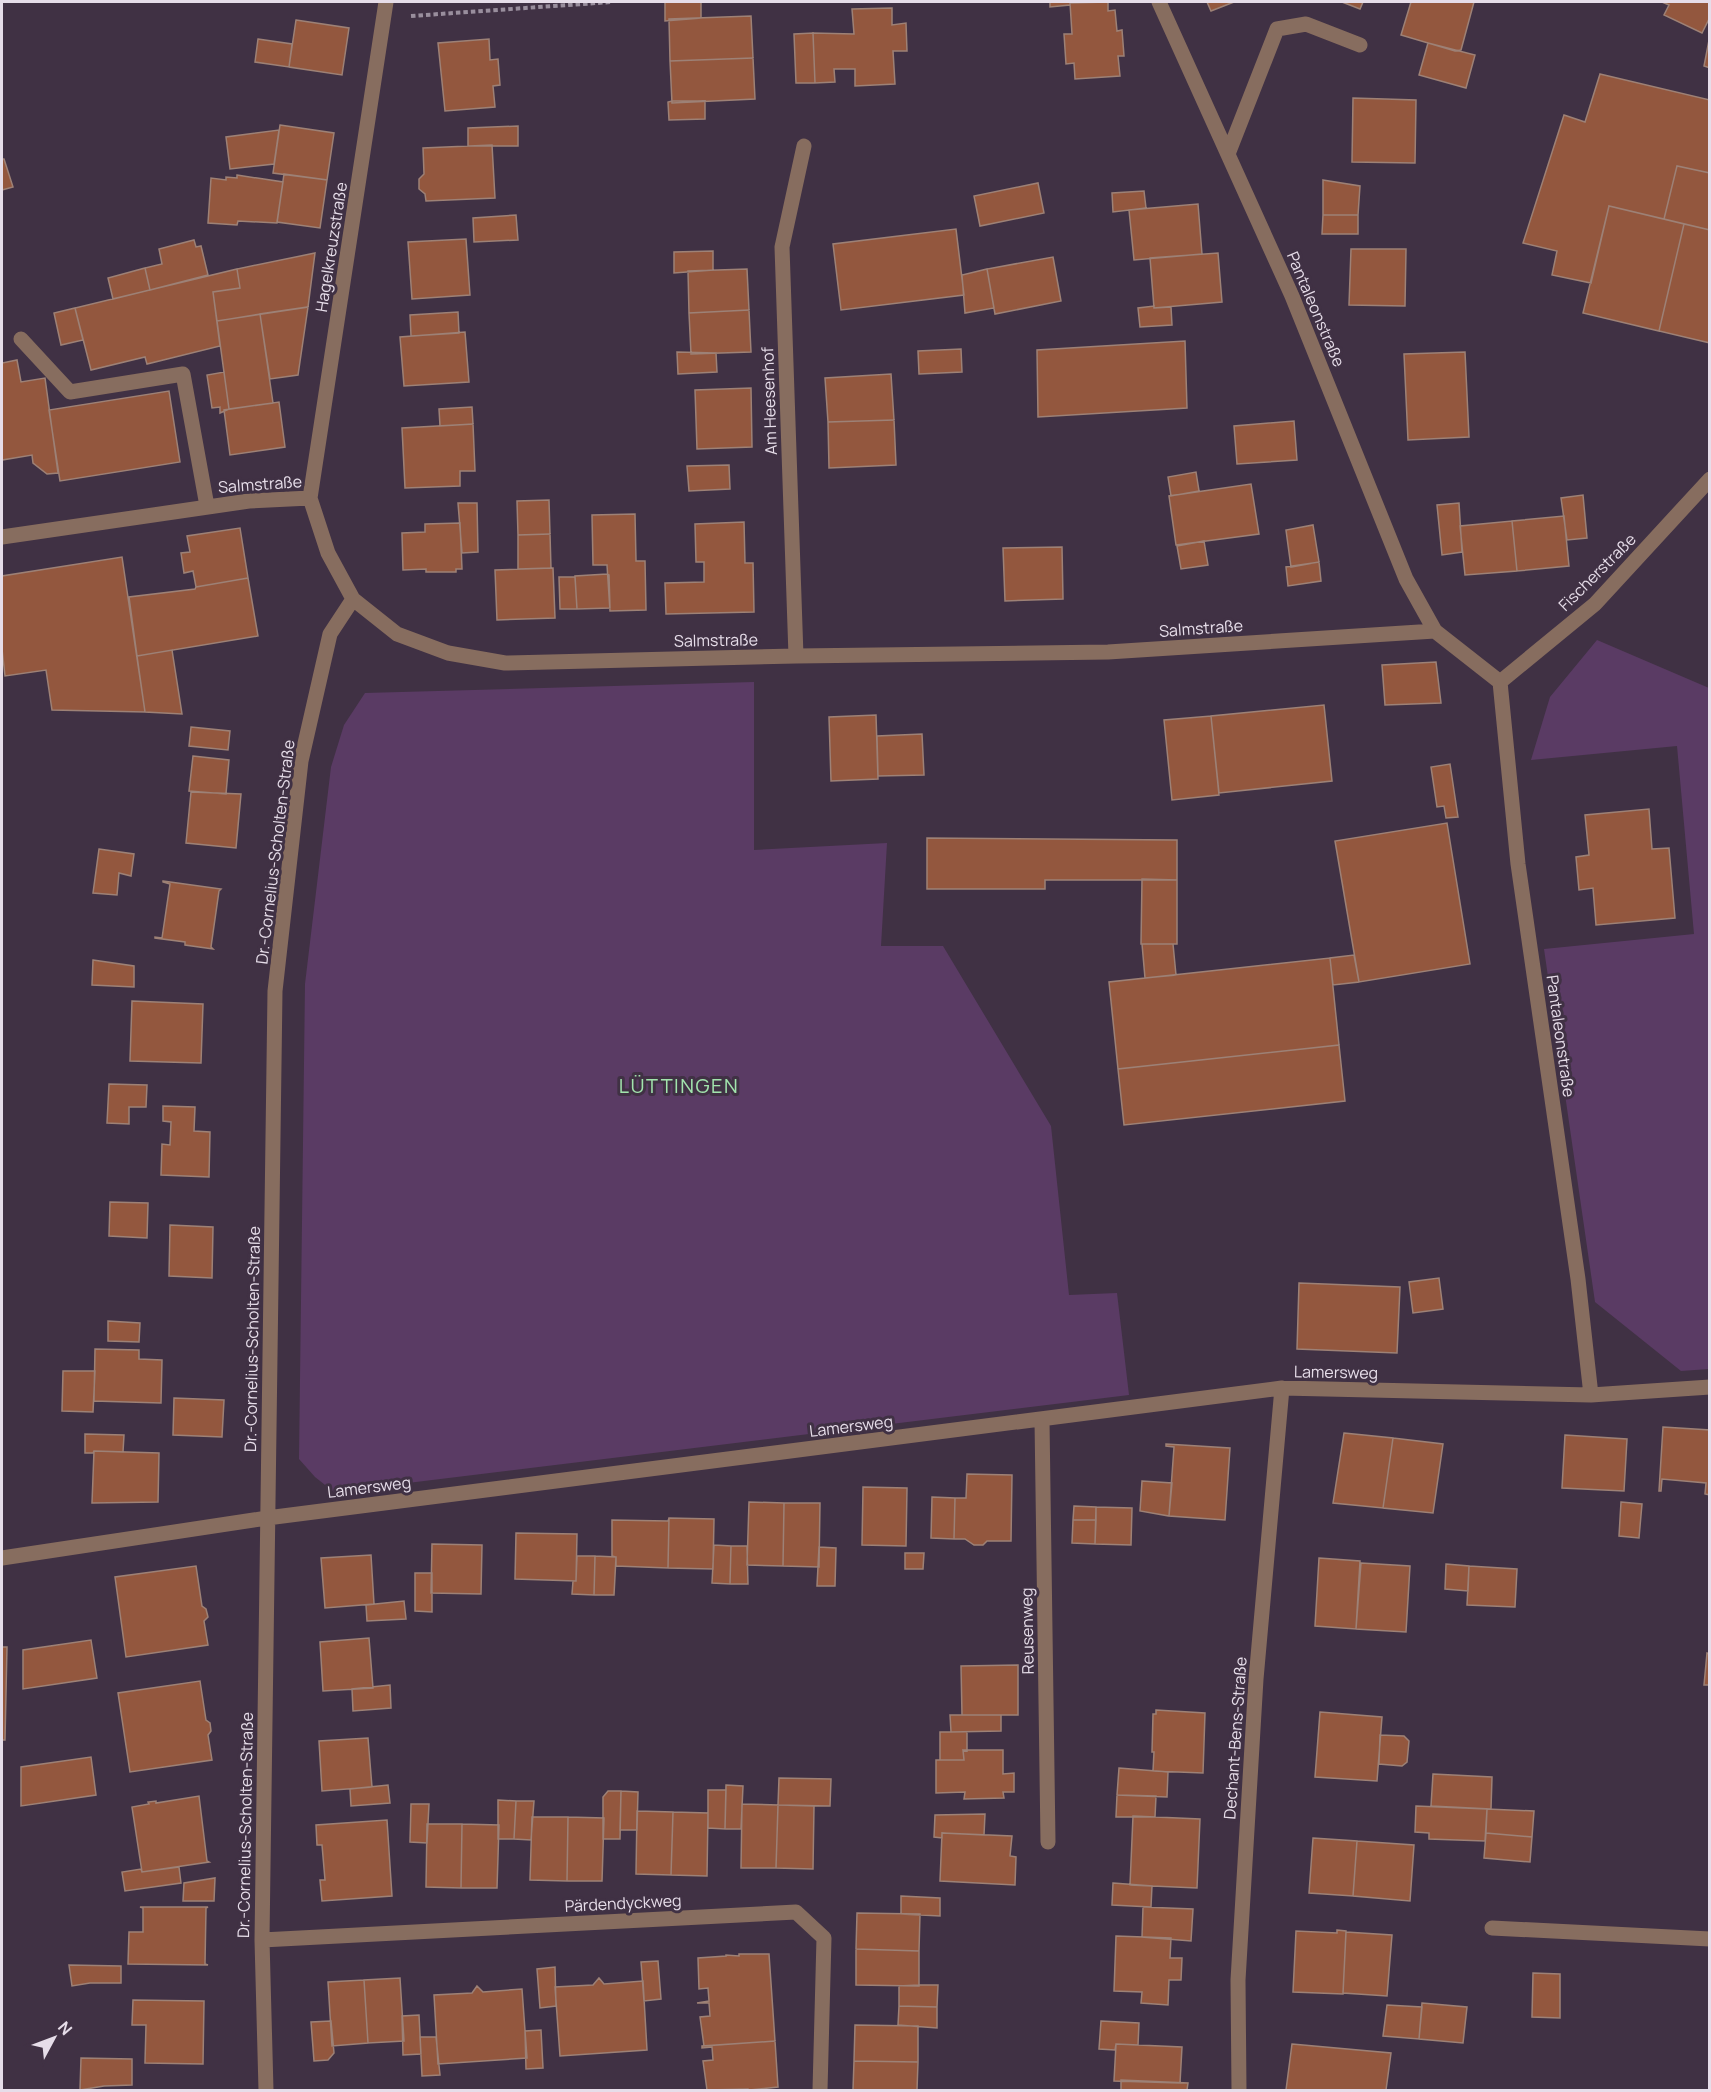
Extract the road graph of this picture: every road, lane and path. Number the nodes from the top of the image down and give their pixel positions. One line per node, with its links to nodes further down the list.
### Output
1 (386, 2): 4 (street, Hagelkreuzstraße)
2 (611, 2): 4 (path)
3 (1159, 2): 7 (street, Pantaleonstraße)
4 (384, 18): 10 (street, Hagelkreuzstraße)
5 (1360, 45): 7 (street)
6 (804, 146): 15 (street, Am Heesenhof)
7 (1228, 154): 14 (street, Pantaleonstraße)
8 (21, 339): 11 (street)
9 (1710, 479): 16 (street, Fischerstraße)
10 (310, 498): 11 (street, Salmstraße); 13 (street, Salmstraße)
11 (207, 506): 12 (street, Salmstraße)
12 (2, 537)
13 (353, 600): 15 (street, Salmstraße); 21 (street, Dr.-Cornelius-Scholten-Straße)
14 (1435, 631): 15 (street, Salmstraße); 16 (street)
15 (796, 656)
16 (1500, 682): 19 (street, Pantaleonstraße)
17 (1710, 1387): 19 (street, Lamersweg)
18 (1282, 1389): 19 (street, Lamersweg); 20 (street, Lamersweg); 29 (street, Dechant-Bens-Straße)
19 (1591, 1395)
20 (1042, 1420): 21 (street, Lamersweg); 23 (street, Reusenweg)
21 (267, 1518): 22 (street, Lamersweg); 26 (street, Dr.-Cornelius-Scholten-Straße)
22 (2, 1558)
23 (1048, 1842)
24 (1492, 1928): 25 (street)
25 (1710, 1939)
26 (262, 1940): 27 (street, Dr.-Cornelius-Scholten-Straße); 28 (street, Pärdendyckweg)
27 (266, 2091)
28 (820, 2091)
29 (1239, 2091)

